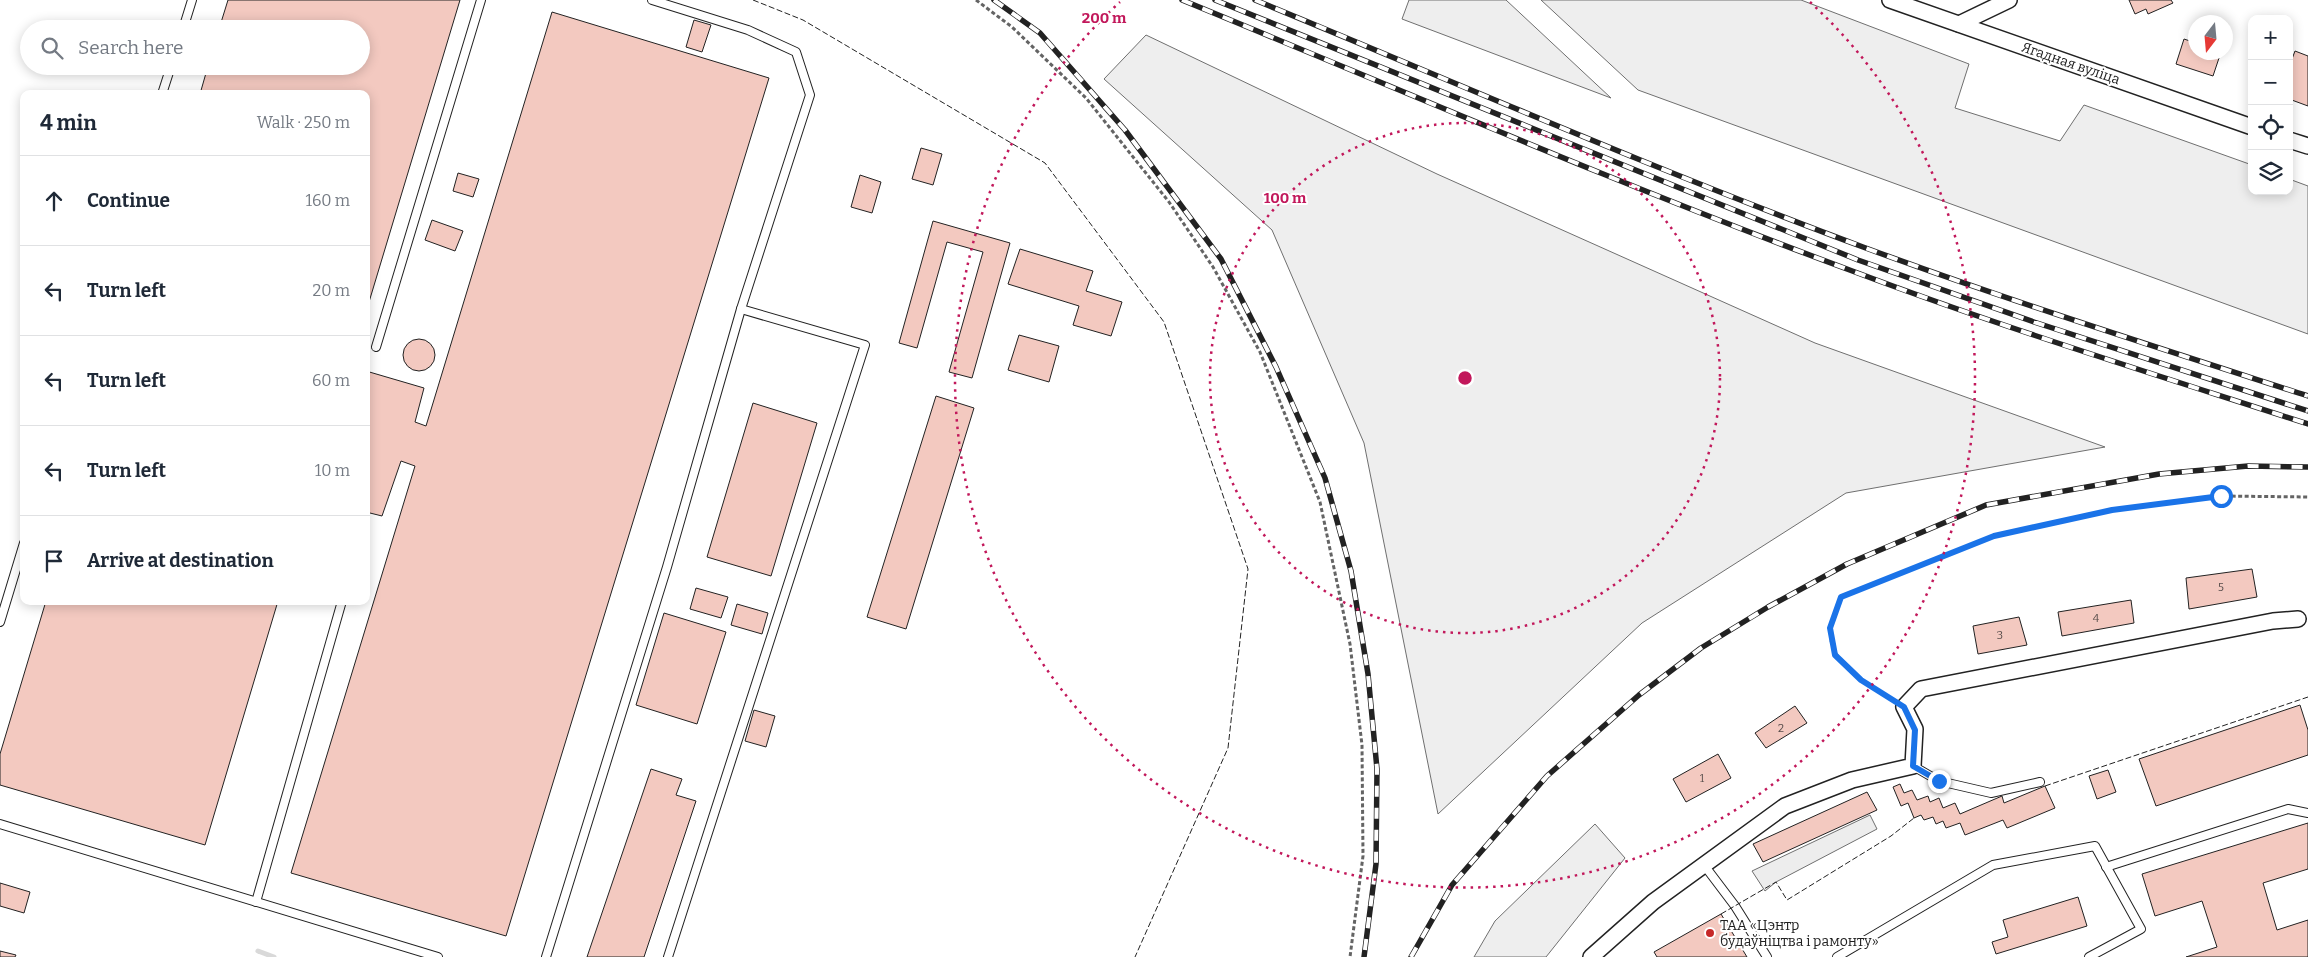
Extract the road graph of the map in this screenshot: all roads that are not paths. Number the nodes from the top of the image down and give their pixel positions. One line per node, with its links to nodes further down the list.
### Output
1 (192, 0): 6 (lane)
2 (481, 0): 14 (lane)
3 (652, 0): 13 (lane)
4 (1890, 0): 7 (street, Ягадная вуліца)
5 (2009, 0): 7 (street)
6 (186, 20)
7 (1958, 24): 10 (street, Ягадная вуліца)
8 (168, 75): 9 (lane)
9 (163, 90)
10 (2248, 126)
11 (2293, 141): 12 (street)
12 (2308, 146)
13 (741, 309): 27 (lane); 28 (lane)
14 (376, 347)
15 (20, 556): 18 (lane)
16 (341, 605): 25 (lane)
17 (2298, 619): 19 (street)
18 (0, 622)
19 (1913, 766): 20 (lane); 23 (street)
20 (2040, 782)
21 (2308, 812): 24 (lane)
22 (0, 824): 25 (lane)
23 (1704, 865): 29 (street); 30 (lane)
24 (2106, 867): 31 (lane); 32 (lane)
25 (256, 902): 26 (lane)
26 (438, 957)
27 (546, 957)
28 (668, 957)
29 (1591, 957)
30 (1767, 957)
31 (1837, 957)
32 (2089, 957)

